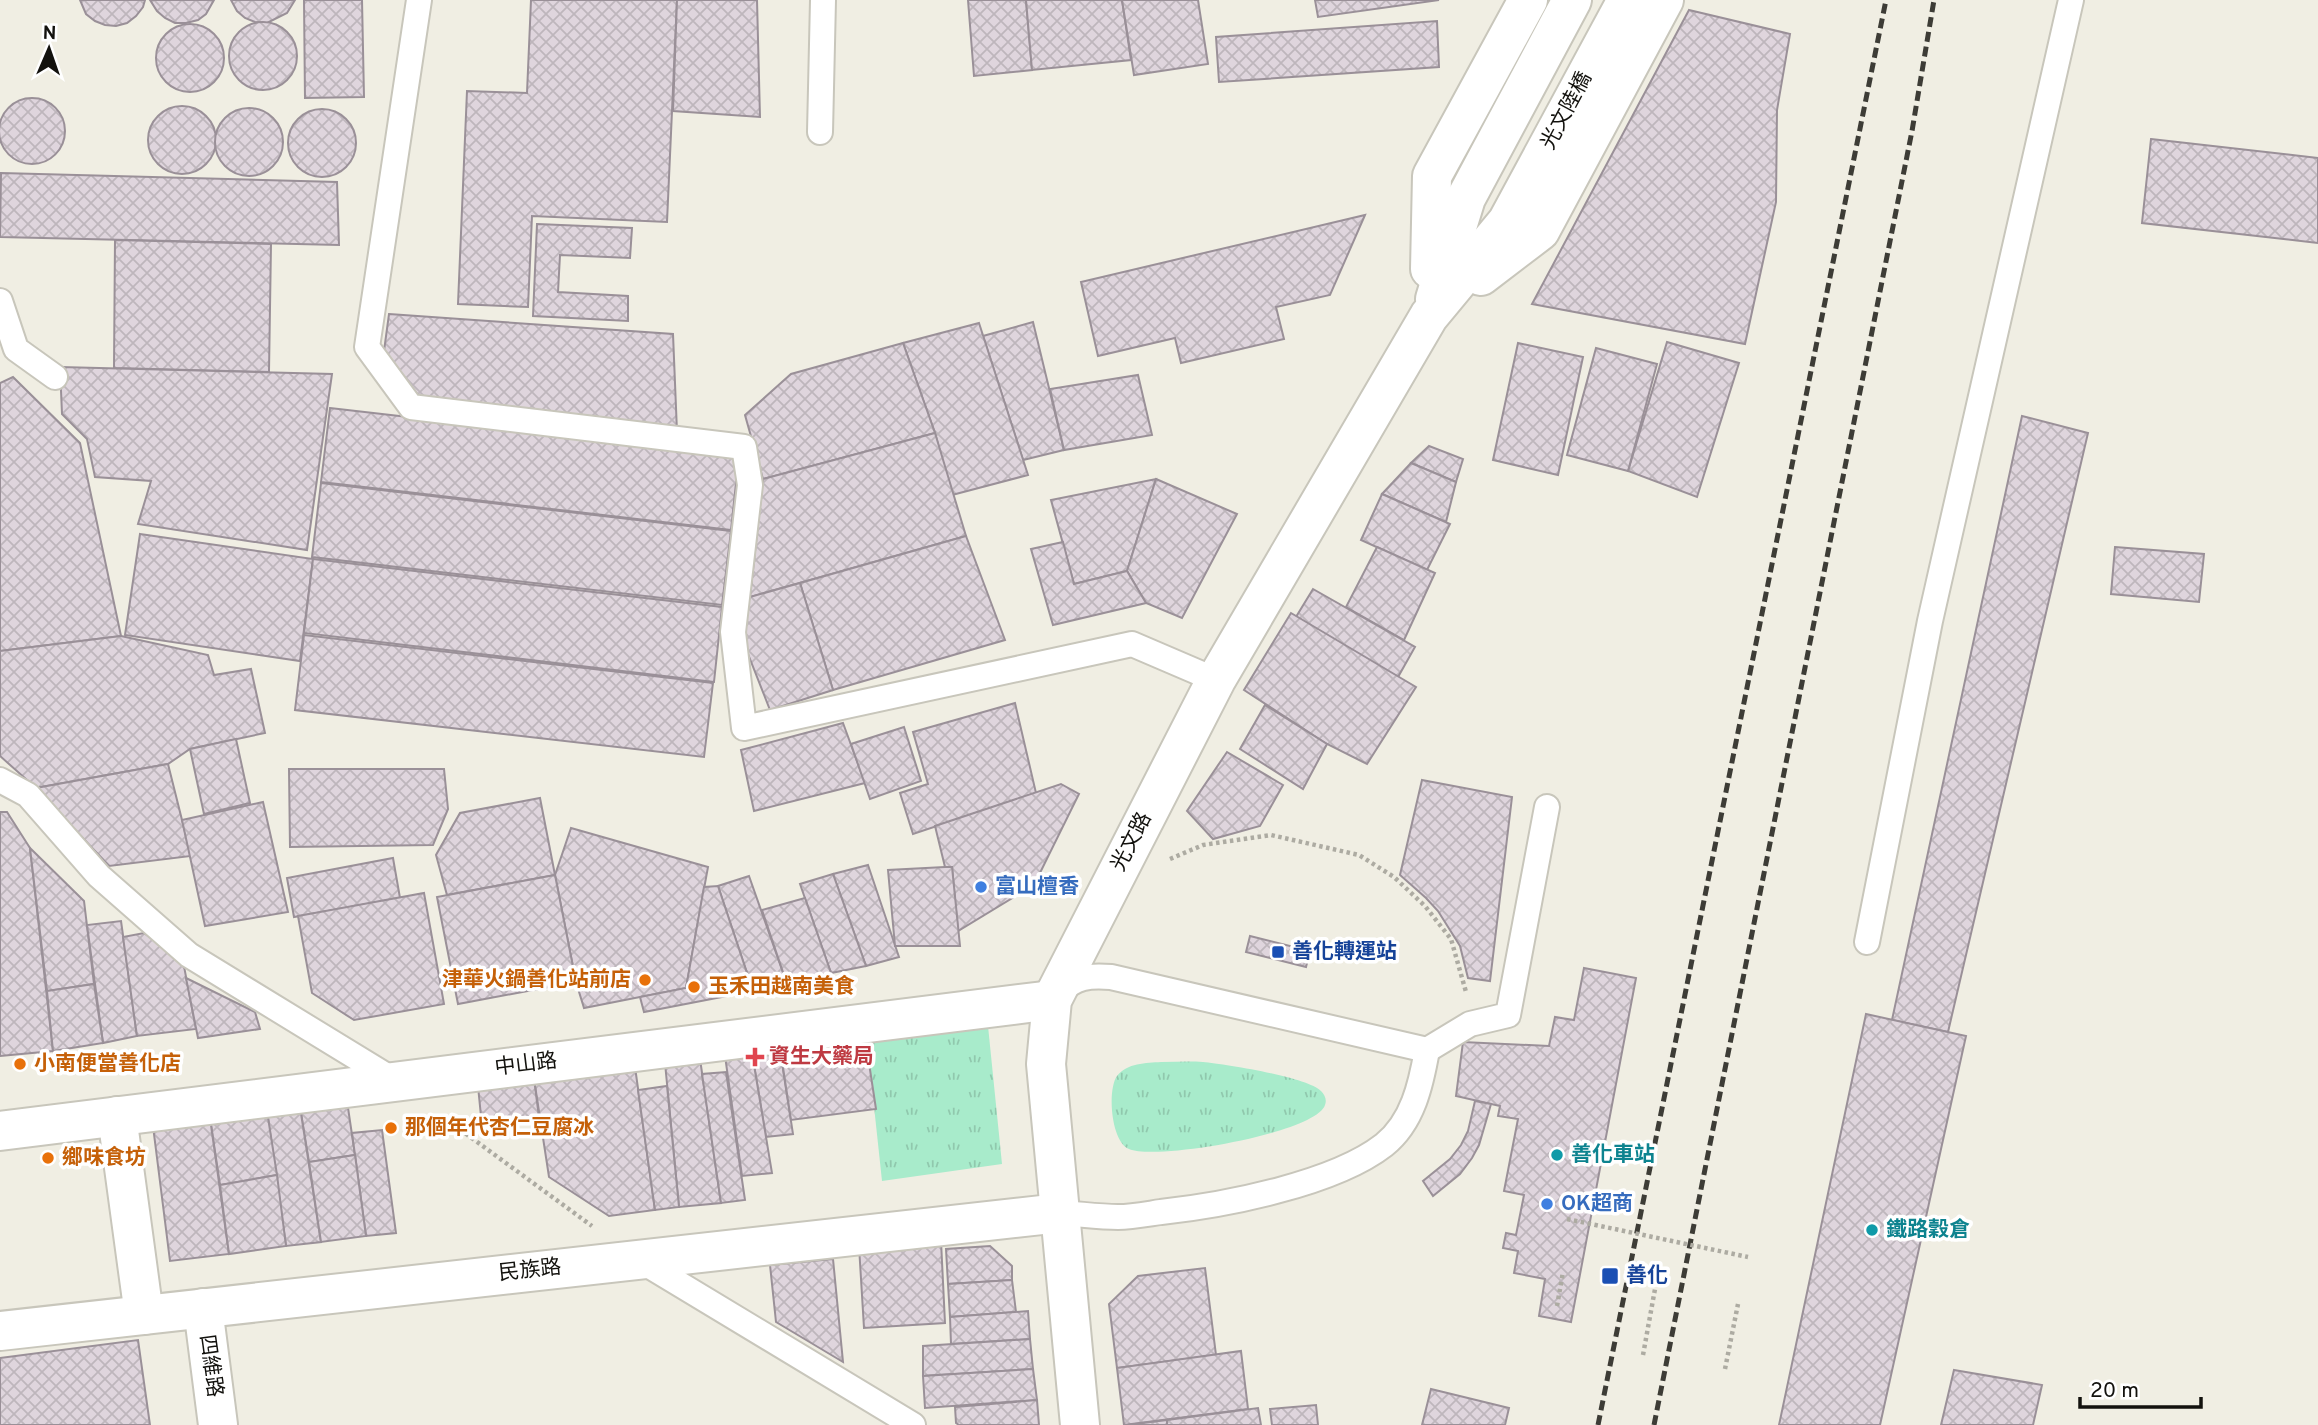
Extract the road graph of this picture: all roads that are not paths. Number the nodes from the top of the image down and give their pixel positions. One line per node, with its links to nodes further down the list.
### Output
1 (419, 0): 12 (lane)
2 (823, 0): 8 (lane)
3 (1528, 0): 10 (street)
4 (1572, 0): 10 (street)
5 (1626, 0): 10 (street, 光文陸橋)
6 (1664, 0): 10 (street)
7 (2071, 0): 15 (lane)
8 (820, 132)
9 (0, 301): 11 (lane)
10 (1429, 316): 12 (street, 光文路)
11 (55, 377)
12 (1216, 680): 16 (street, 光文路)
13 (0, 780): 18 (lane)
14 (1546, 807): 17 (lane)
15 (1867, 942)
16 (1052, 1000): 17 (lane); 18 (street, 中山路); 21 (street, 光文路)
17 (1427, 1049): 21 (lane)
18 (395, 1082): 19 (street, 中山路)
19 (117, 1116): 20 (street, 中山路); 24 (street)
20 (0, 1131)
21 (1060, 1213): 22 (street, 民族路); 28 (street, 光文路)
22 (637, 1259): 23 (street, 民族路); 27 (lane)
23 (202, 1308): 24 (street, 民族路); 26 (street, 四維路)
24 (144, 1315): 25 (street, 民族路)
25 (0, 1331)
26 (218, 1425)
27 (913, 1425)
28 (1080, 1425)

